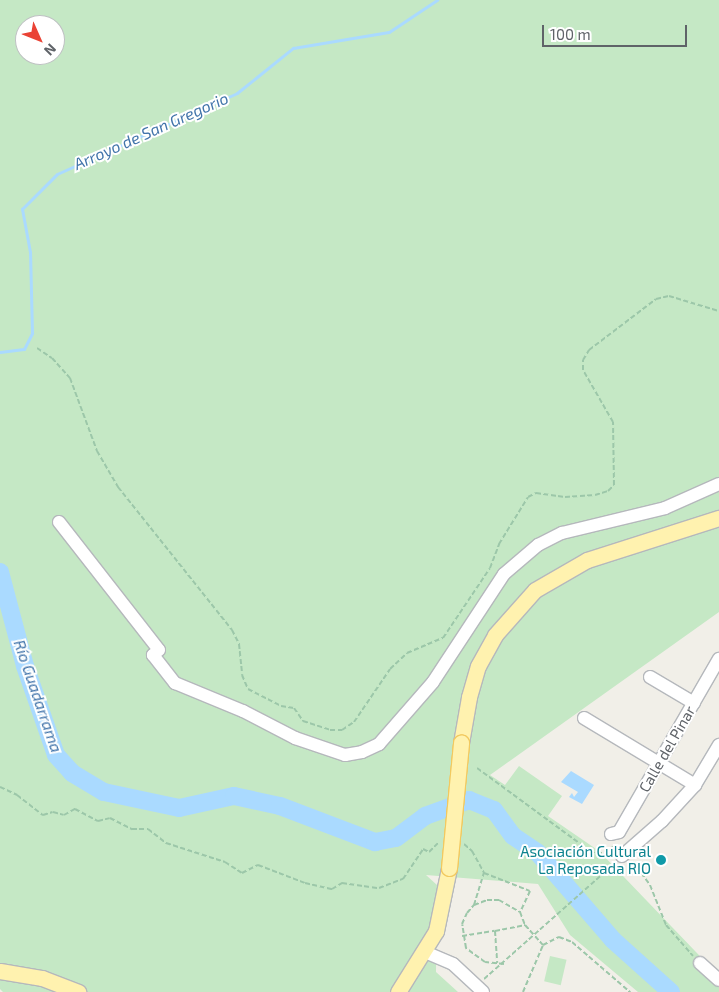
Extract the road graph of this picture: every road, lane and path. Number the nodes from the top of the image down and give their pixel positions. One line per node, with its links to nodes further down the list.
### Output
1 (719, 311): 2 (path)
2 (37, 348)
3 (719, 484): 5 (street)
4 (719, 518): 7 (main road)
5 (59, 522)
6 (719, 527): 7 (main road)
7 (637, 544): 28 (main road, bridge)
8 (719, 659): 10 (street, Calle del Pinar)
9 (650, 677): 10 (street)
10 (694, 703): 13 (street, Calle del Pinar)
11 (584, 718): 13 (street)
12 (719, 745): 15 (street)
13 (659, 763): 15 (street); 19 (street, Calle del Pinar)
14 (477, 768): 19 (path)
15 (695, 785): 19 (street)
16 (0, 787): 17 (path)
17 (442, 840)
18 (460, 841): 20 (path)
19 (621, 846): 25 (path); 30 (path)
20 (484, 873): 21 (path); 22 (path)
21 (474, 905): 22 (path); 26 (path)
22 (520, 912): 23 (path)
23 (525, 925): 24 (path); 25 (path)
24 (495, 931): 26 (path); 29 (path)
25 (535, 935): 27 (path); 31 (path)
26 (462, 936): 29 (path)
27 (543, 945): 37 (path); 38 (path)
28 (425, 952): 34 (street); 36 (main road)
29 (497, 963): 31 (path)
30 (700, 963): 33 (street)
31 (504, 964): 34 (path)
32 (0, 971): 35 (main road)
33 (719, 980)
34 (480, 989)
35 (78, 992)
36 (398, 992)
37 (523, 992)
38 (630, 992)

